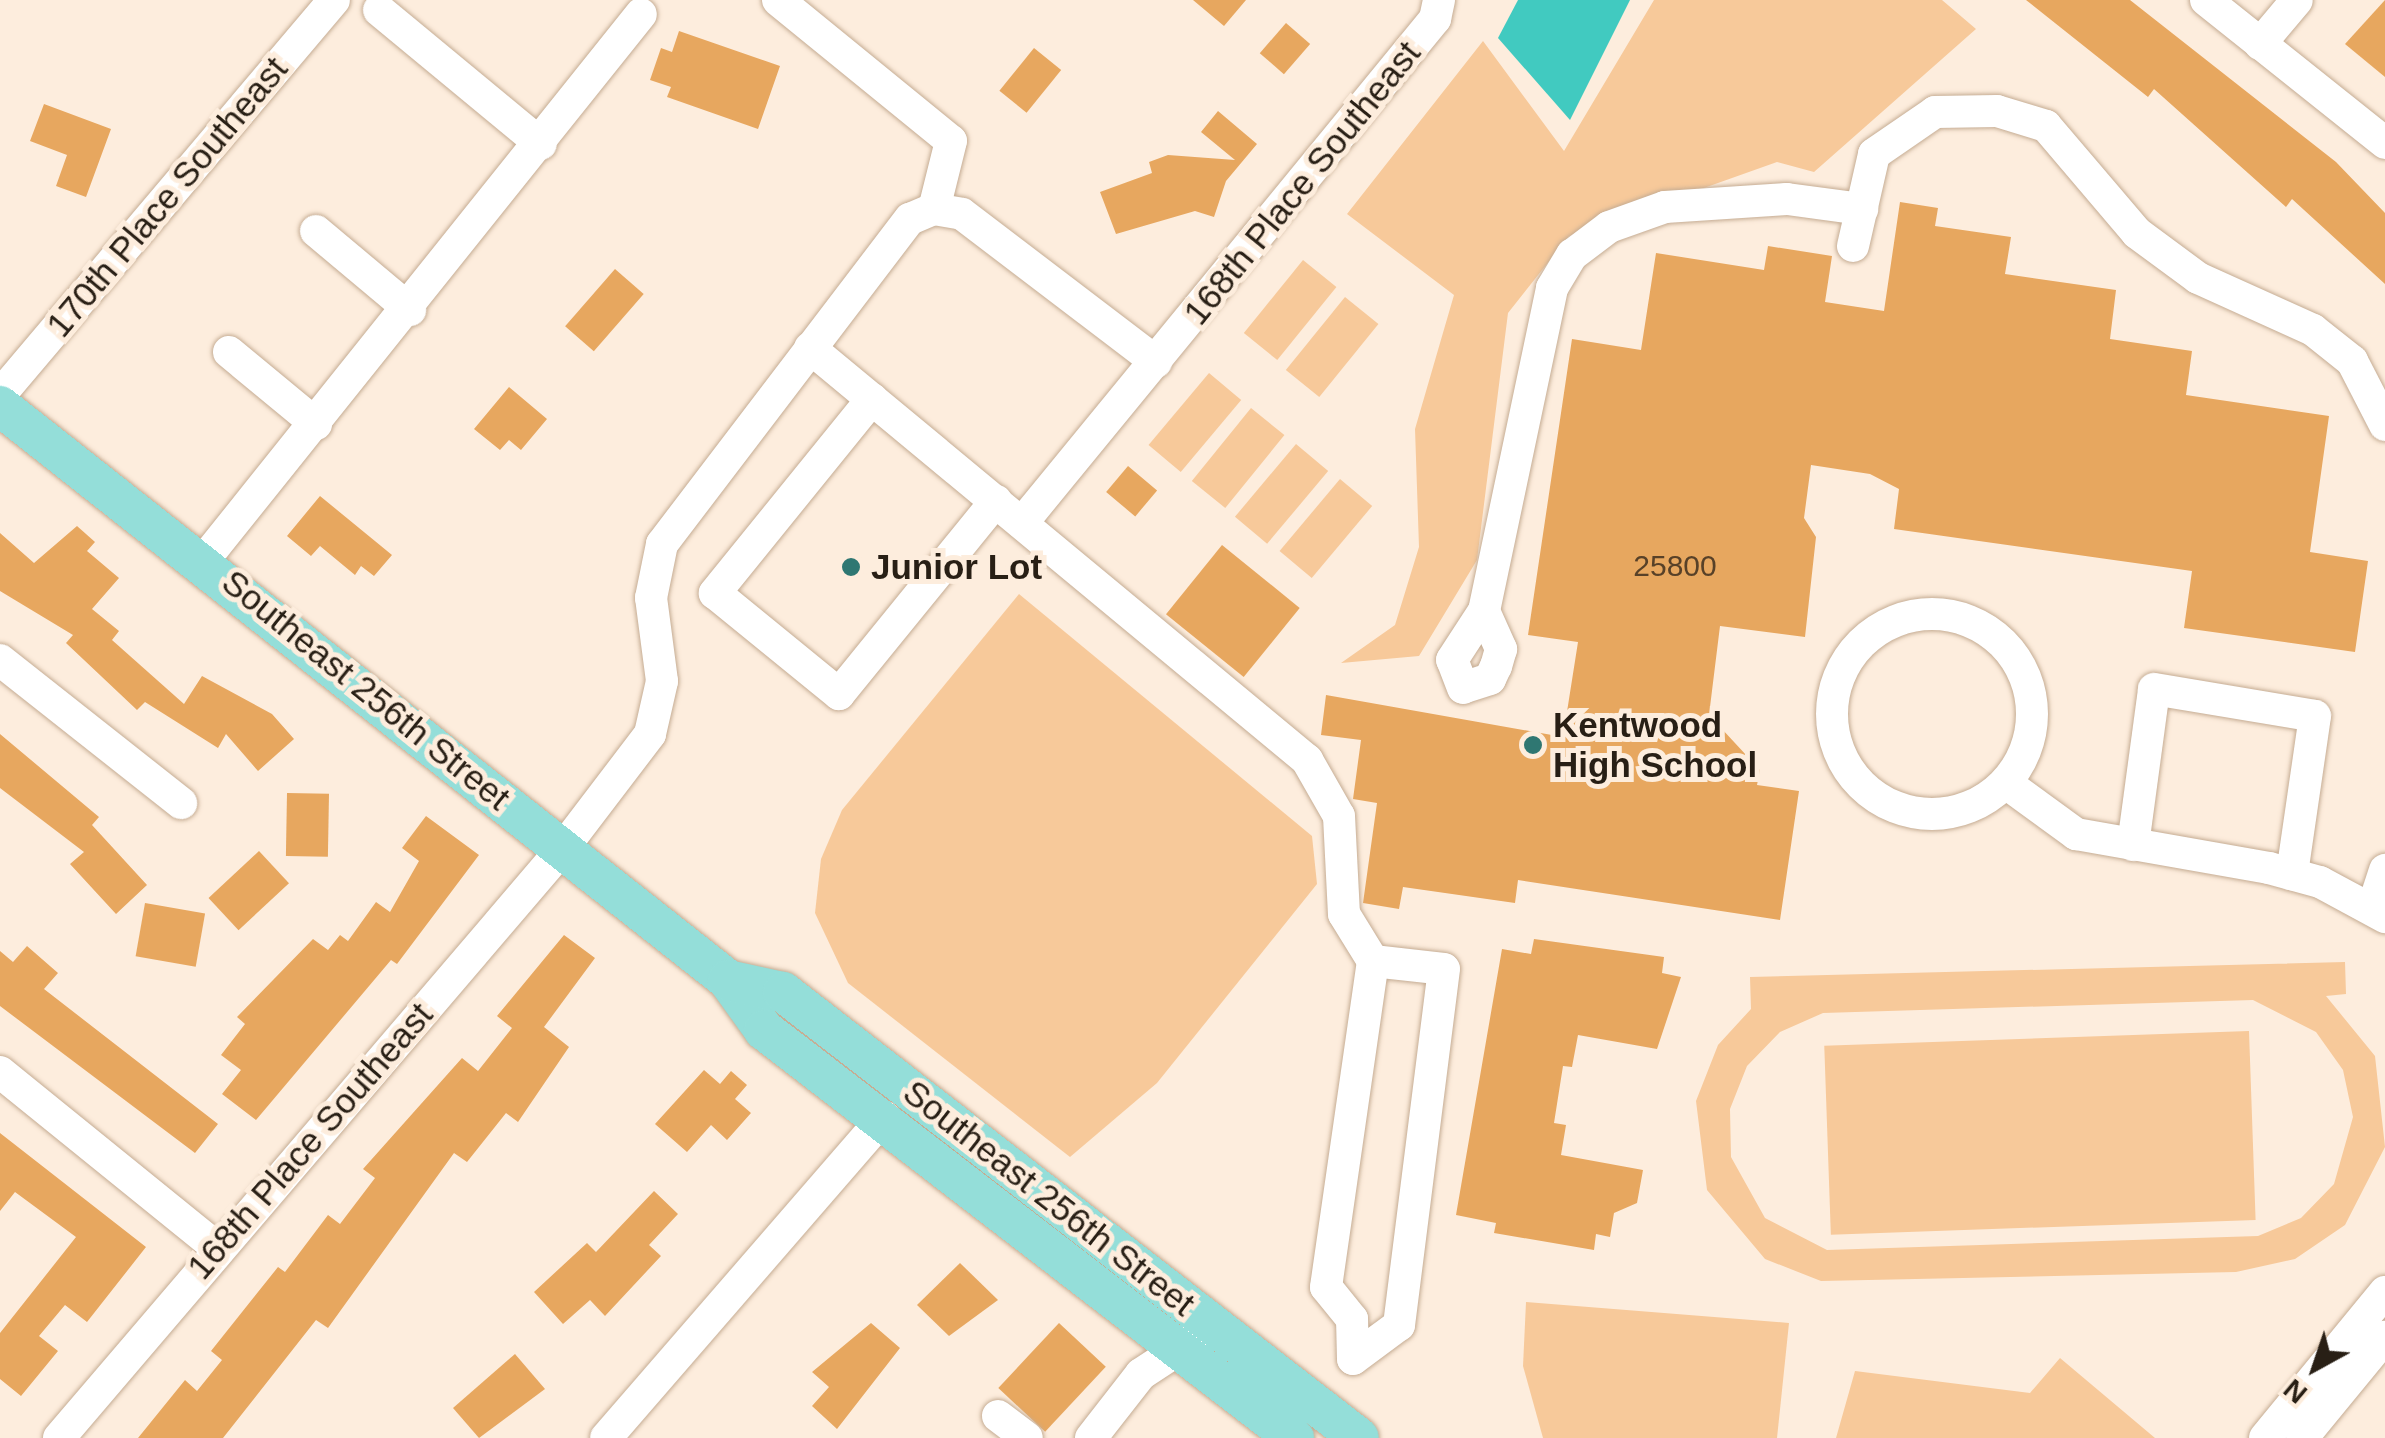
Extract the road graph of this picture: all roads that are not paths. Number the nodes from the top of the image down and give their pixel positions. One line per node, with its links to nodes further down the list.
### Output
1 (334, 0): 19 (street, 170th Place Southeast)
2 (778, 0): 11 (street)
3 (1439, 0): 18 (street, 168th Place Southeast)
4 (2206, 0): 8 (street)
5 (2297, 0): 8 (street)
6 (379, 10): 10 (street)
7 (641, 14): 10 (street)
8 (2260, 44): 9 (street)
9 (2385, 143)
10 (541, 144): 15 (street)
11 (934, 209): 16 (street, 168th Place Southeast); 18 (street)
12 (1862, 209): 14 (street); 23 (street); 27 (street)
13 (316, 232): 15 (street)
14 (1854, 246)
15 (410, 310): 22 (street)
16 (810, 348): 20 (street); 32 (street, 168th Place Southeast)
17 (229, 352): 22 (street)
18 (1156, 362): 25 (street, 168th Place Southeast)
19 (0, 395)
20 (872, 399): 24 (street); 24 (street)
21 (0, 406): 26 (main road, Southeast 256th Street)
22 (316, 424): 26 (street)
23 (2385, 425)
24 (996, 502): 25 (street)
25 (1022, 524): 36 (street)
26 (204, 560): 32 (main road, Southeast 256th Street)
27 (1484, 611)
28 (0, 660): 30 (street)
29 (2006, 783): 29 (street); 31 (street)
30 (180, 803)
31 (2133, 844): 34 (street); 34 (street)
32 (564, 848): 37 (main road, Southeast 256th Street); 40 (street, 168th Place Southeast)
33 (2385, 870): 35 (street)
34 (2292, 874): 35 (street)
35 (2379, 912)
36 (1372, 961): 36 (street)
37 (728, 980): 39 (main road, Southeast 256th Street); 43 (main road, Southeast 256th Street)
38 (0, 1072): 40 (street)
39 (884, 1117): 44 (main road, Southeast 256th Street); 47 (street)
40 (217, 1248): 46 (street, 168th Place Southeast)
41 (2385, 1292): 52 (street)
42 (2385, 1338): 53 (street)
43 (1235, 1342): 44 (street); 51 (main road, Southeast 256th Street)
44 (1174, 1344): 49 (street); 50 (main road, Southeast 256th Street)
45 (998, 1416): 48 (street)
46 (59, 1438)
47 (606, 1438)
48 (1027, 1438)
49 (1091, 1438)
50 (1294, 1438)
51 (1359, 1438)
52 (2265, 1438)
53 (2302, 1438)

